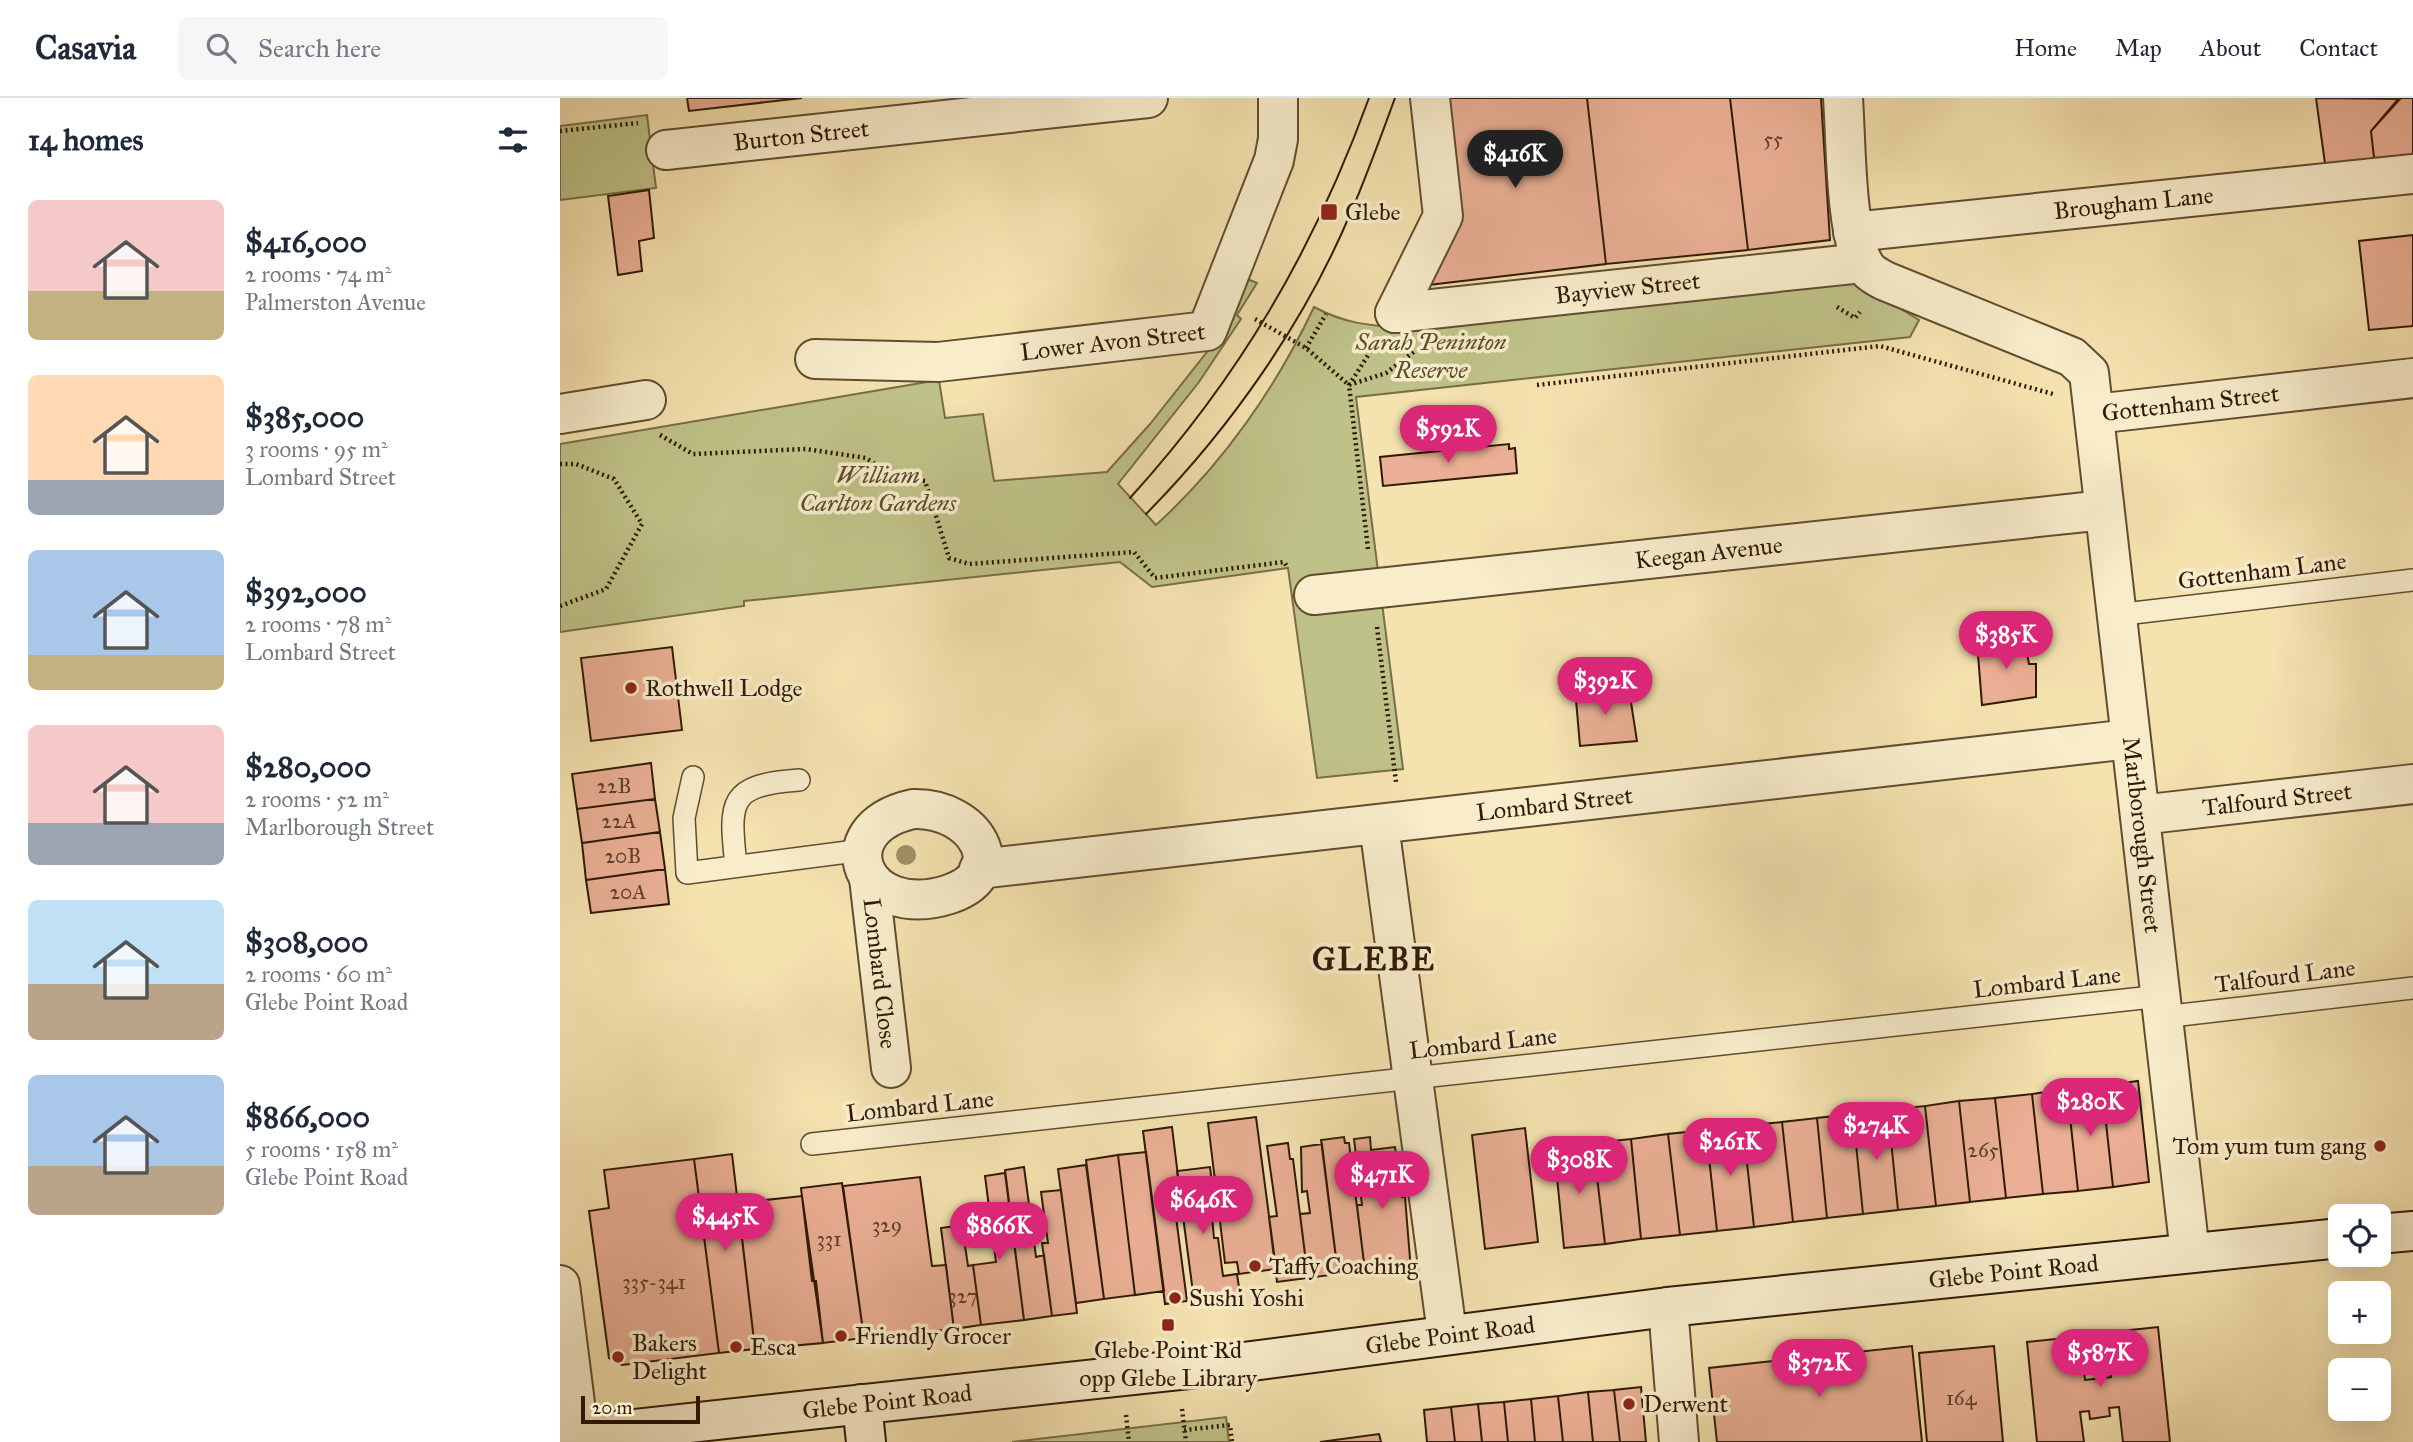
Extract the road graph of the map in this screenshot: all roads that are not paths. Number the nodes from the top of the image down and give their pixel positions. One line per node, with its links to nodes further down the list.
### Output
1 (1148, 98): 5 (street, Burton Street)
2 (1278, 98): 9 (street, Lower Avon Street)
3 (1430, 98): 8 (street, Bayview Street)
4 (1843, 98): 8 (street)
5 (1063, 103): 6 (street, Burton Street)
6 (666, 150)
7 (2413, 174): 8 (street, Brougham Lane)
8 (1858, 248): 13 (street, Gottenham Street)
9 (815, 359)
10 (2413, 378): 13 (street, Gottenham Street)
11 (646, 400): 12 (street)
12 (560, 414)
13 (2095, 414): 14 (street, Marlborough Street)
14 (2104, 510): 16 (street, Keegan Avenue); 17 (street, Marlborough Street)
15 (2413, 580): 17 (lane, Gottenham Lane)
16 (1314, 595)
17 (2116, 615): 18 (street, Marlborough Street)
18 (2130, 738): 22 (street, Marlborough Street); 23 (street, Lombard Street)
19 (693, 777): 25 (lane)
20 (799, 780): 25 (lane)
21 (2413, 784): 22 (street, Talfourd Street)
22 (2140, 815): 28 (street, Marlborough Street)
23 (1379, 825): 26 (street, Lombard Street); 30 (street)
24 (866, 864): 25 (lane); 26 (street, Lombard Close); 26 (street); 29 (street, Lombard Close)
25 (736, 866)
26 (979, 869)
27 (2413, 988): 28 (lane, Talfourd Lane)
28 (2162, 1006): 30 (lane, Lombard Lane); 35 (street, Marlborough Street)
29 (891, 1068)
30 (1411, 1077): 31 (lane, Lombard Lane); 38 (street)
31 (812, 1144)
32 (2413, 1231): 33 (street)
33 (2391, 1233)
34 (2328, 1239): 35 (street, Glebe Point Road)
35 (2190, 1253): 37 (street, Glebe Point Road)
36 (560, 1285): 40 (street)
37 (1668, 1307): 38 (street, Glebe Point Road); 42 (street)
38 (1447, 1333): 39 (street, Glebe Point Road)
39 (862, 1404): 40 (street, Glebe Point Road); 41 (street)
40 (570, 1436)
41 (866, 1442)
42 (1679, 1442)

